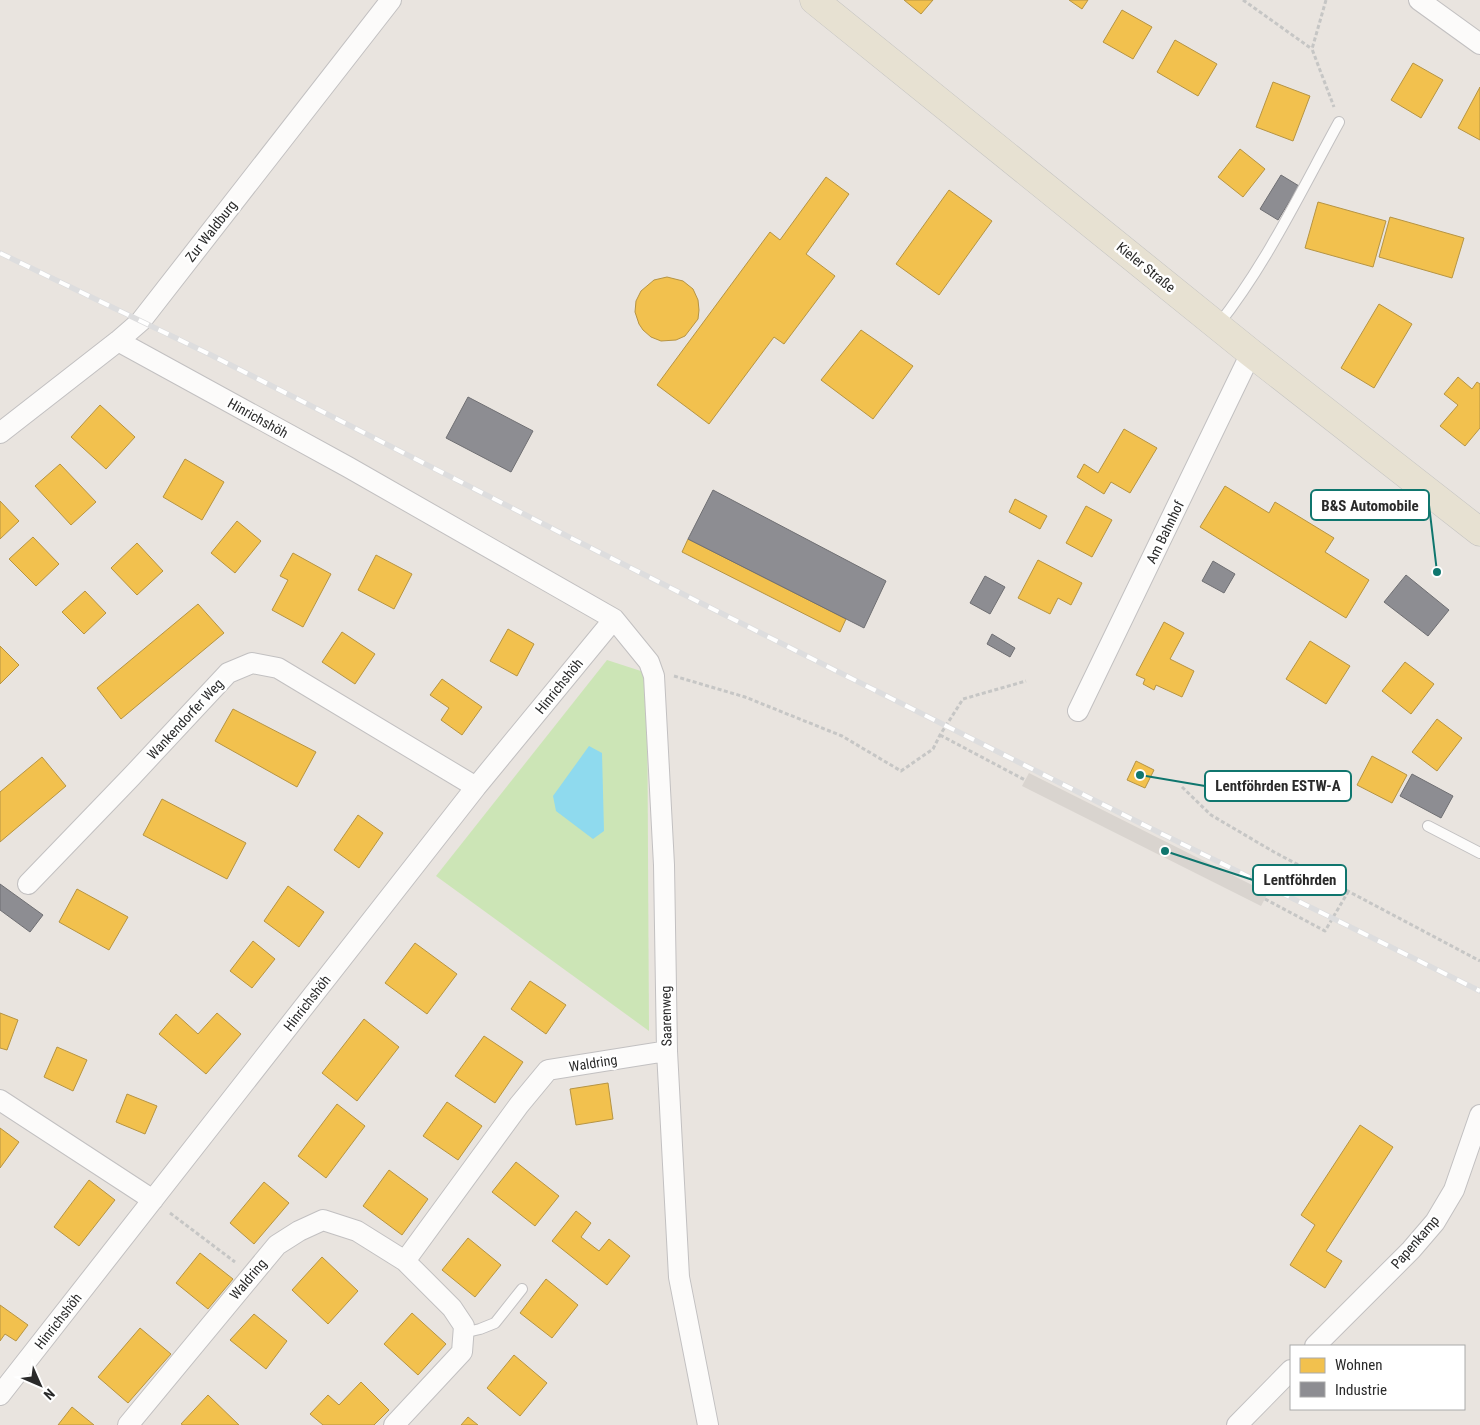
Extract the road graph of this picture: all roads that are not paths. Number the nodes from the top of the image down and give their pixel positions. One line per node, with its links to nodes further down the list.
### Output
1 (392, 0): 7 (street, Zur Waldburg)
2 (814, 0): 6 (main road, Kieler Straße)
3 (1419, 0): 4 (street)
4 (1480, 44)
5 (1339, 122): 6 (lane)
6 (1217, 325): 8 (main road, Kieler Straße)
7 (118, 341): 9 (street, Zur Waldburg); 11 (street, Hinrichshöh)
8 (1251, 354): 10 (main road, Kieler Straße); 12 (street, Am Bahnhof)
9 (0, 433)
10 (1480, 532)
11 (614, 619): 13 (street, Hinrichshöh); 17 (street, Saarenweg)
12 (1078, 711)
13 (476, 787): 16 (street, Wankendorfer Weg); 20 (street, Hinrichshöh)
14 (1428, 826): 15 (lane)
15 (1480, 853)
16 (28, 884)
17 (666, 1051): 21 (street, Waldring); 29 (street, Saarenweg)
18 (0, 1100): 20 (street)
19 (1480, 1114): 24 (street, Papenkamp)
20 (153, 1200): 26 (street, Hinrichshöh)
21 (405, 1262): 23 (street, Waldring); 27 (street, Waldring)
22 (522, 1289): 23 (lane)
23 (463, 1333): 28 (street)
24 (1316, 1345)
25 (1290, 1371): 30 (street)
26 (0, 1395)
27 (128, 1425)
28 (394, 1425)
29 (708, 1425)
30 (1237, 1425)

